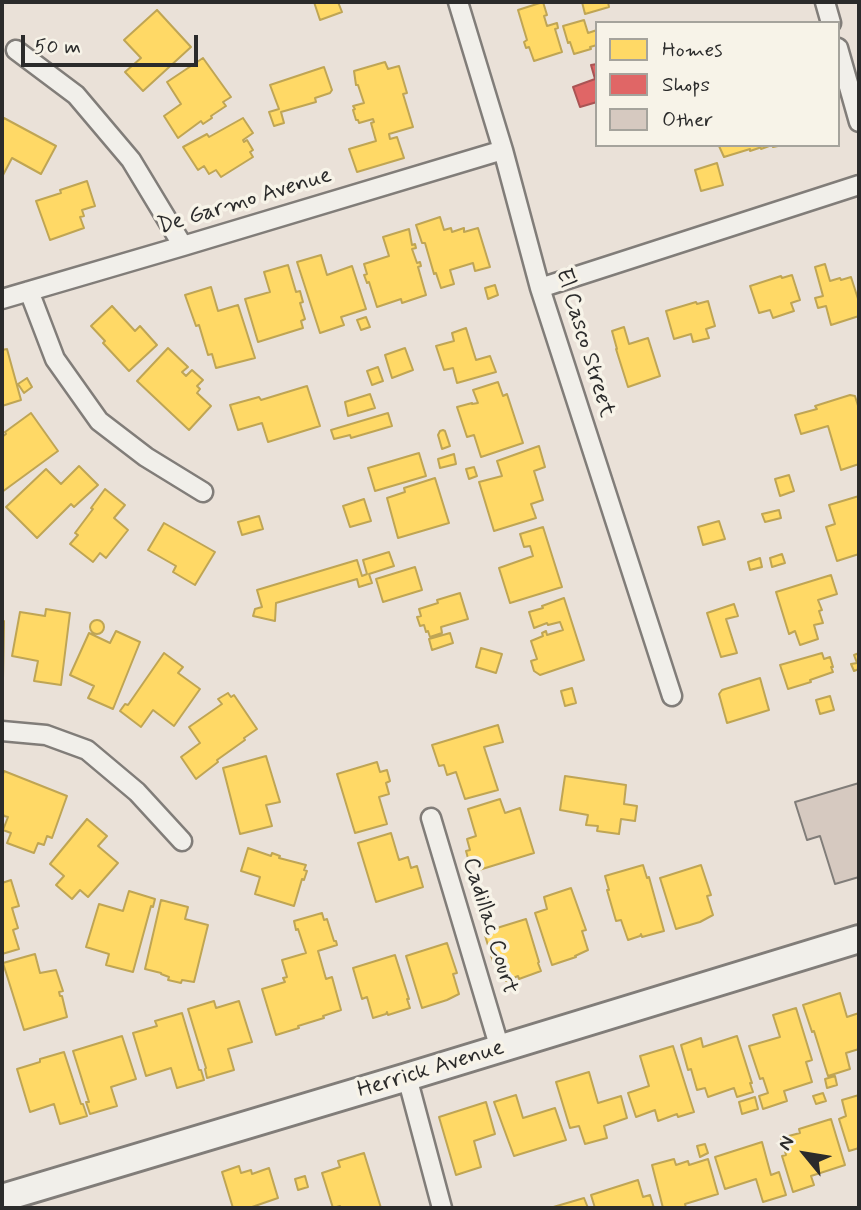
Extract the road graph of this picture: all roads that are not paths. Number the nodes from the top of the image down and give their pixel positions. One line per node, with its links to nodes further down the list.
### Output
1 (458, 2): 7 (street, El Casco Street)
2 (825, 2): 3 (street)
3 (830, 21)
4 (16, 50): 9 (street)
5 (840, 55): 6 (street)
6 (859, 122)
7 (503, 150): 9 (street, De Garmo Avenue); 10 (street, El Casco Street)
8 (859, 185): 10 (street)
9 (183, 246): 11 (street, De Garmo Avenue)
10 (540, 288): 14 (street, El Casco Street)
11 (29, 291): 12 (street, De Garmo Avenue); 13 (street)
12 (2, 299)
13 (203, 492)
14 (671, 696)
15 (2, 731): 17 (street)
16 (430, 817): 19 (street, Cadillac Court)
17 (182, 841)
18 (859, 939): 19 (street, Herrick Avenue)
19 (500, 1049): 20 (street, Herrick Avenue)
20 (407, 1077): 21 (street, Herrick Avenue); 22 (street)
21 (2, 1198)
22 (442, 1208)

